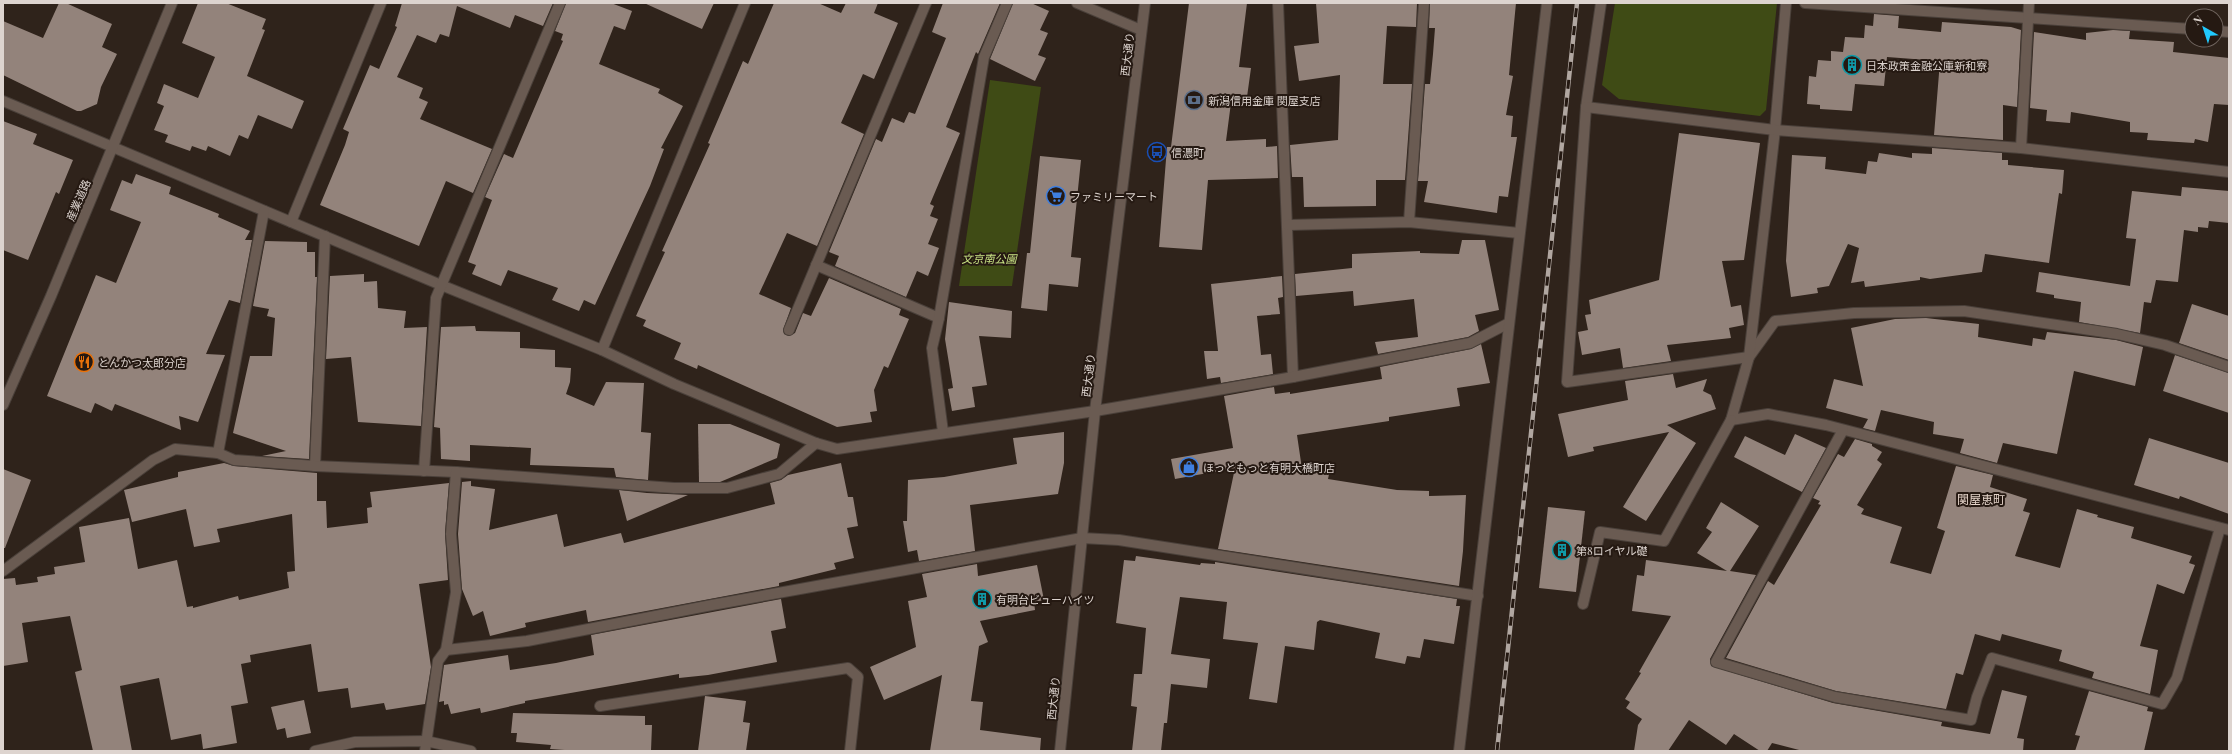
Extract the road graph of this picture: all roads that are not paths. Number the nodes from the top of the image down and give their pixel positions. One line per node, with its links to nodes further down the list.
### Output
1 (172, 3): 22 (street, 産業道路)
2 (382, 3): 26 (street)
3 (560, 3): 32 (street)
4 (745, 3): 36 (street)
5 (926, 3): 31 (street)
6 (1007, 3): 33 (street)
7 (1077, 3): 18 (street)
8 (1144, 3): 18 (street, 西大通り)
9 (1278, 3): 28 (street)
10 (1424, 3): 27 (street)
11 (1547, 3): 29 (street)
12 (1601, 3): 20 (street)
13 (1786, 3): 21 (street)
14 (1804, 3): 16 (street)
15 (2029, 3): 16 (street)
16 (2028, 17): 17 (street); 23 (street)
17 (2184, 28)
18 (1142, 30): 41 (street, 西大通り)
19 (3, 101): 22 (street)
20 (1586, 107): 21 (street); 37 (street)
21 (1775, 130): 23 (street); 37 (street)
22 (113, 147): 25 (street); 40 (street, 産業道路)
23 (2021, 148): 24 (street)
24 (2229, 172)
25 (264, 211): 26 (street); 46 (street)
26 (291, 222): 30 (street)
27 (1409, 222): 28 (street); 29 (street)
28 (1288, 225): 39 (street)
29 (1519, 233): 34 (street)
30 (325, 236): 32 (street); 47 (street)
31 (816, 265): 33 (street); 35 (street)
32 (441, 285): 36 (street); 48 (street)
33 (939, 318): 44 (street)
34 (1509, 323): 39 (street); 53 (street)
35 (789, 330)
36 (602, 350): 45 (street)
37 (1749, 357): 38 (street); 42 (street)
38 (2229, 367)
39 (1293, 377): 41 (street)
40 (3, 405)
41 (1096, 411): 44 (street); 51 (street, 西大通り)
42 (1731, 420): 43 (street); 54 (street)
43 (1843, 430): 50 (street); 50 (street)
44 (944, 432): 45 (street)
45 (816, 443): 49 (street)
46 (218, 453): 47 (street); 52 (street)
47 (315, 466): 48 (street)
48 (424, 471): 49 (street)
49 (456, 472): 55 (street)
50 (2224, 529)
51 (1082, 538): 53 (street); 55 (street); 61 (street, 西大通り)
52 (3, 571)
53 (1478, 596): 62 (street)
54 (1583, 604)
55 (446, 650): 57 (street)
56 (600, 706): 60 (street)
57 (426, 746): 58 (street); 59 (street)
58 (315, 751)
59 (471, 751)
60 (850, 751)
61 (1060, 751)
62 (1459, 751)

